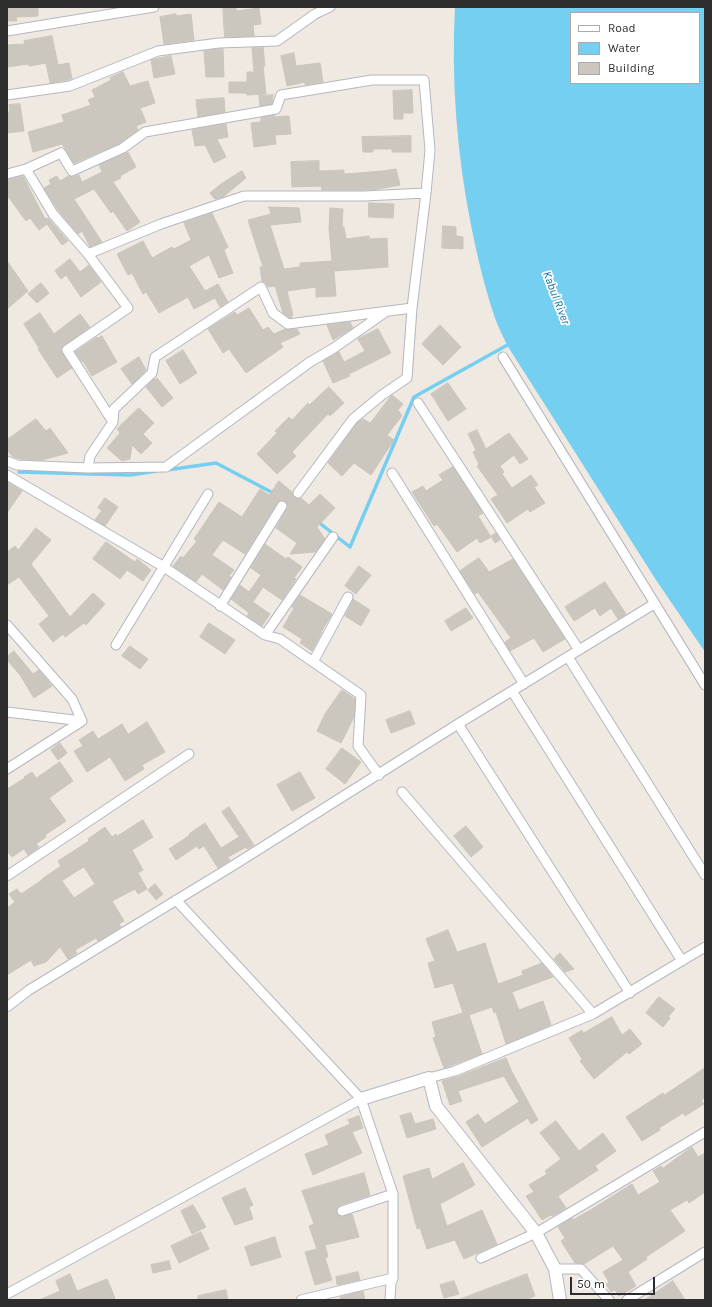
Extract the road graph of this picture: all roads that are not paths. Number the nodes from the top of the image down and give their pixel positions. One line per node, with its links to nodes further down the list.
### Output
1 (154, 7): 3 (street)
2 (330, 7): 4 (street)
3 (7, 31)
4 (7, 95)
5 (26, 169): 6 (street); 7 (street); 8 (street)
6 (7, 174)
7 (426, 193): 8 (street); 9 (street)
8 (88, 254): 13 (street)
9 (412, 308): 10 (street); 18 (street)
10 (385, 312): 13 (street); 15 (street)
11 (503, 357): 24 (street)
12 (418, 403): 29 (street)
13 (113, 422): 15 (street)
14 (7, 461): 15 (street)
15 (88, 468)
16 (392, 473): 32 (street)
17 (7, 475): 22 (street)
18 (298, 493)
19 (208, 494): 22 (street)
20 (282, 506): 25 (street)
21 (333, 537): 27 (street)
22 (164, 567): 25 (street); 28 (street)
23 (348, 597): 31 (street)
24 (654, 604): 29 (street); 33 (street)
25 (220, 606): 27 (street)
26 (7, 625): 36 (street)
27 (265, 634): 31 (street)
28 (116, 645)
29 (579, 650): 30 (street)
30 (568, 657): 32 (street); 42 (street)
31 (313, 662): 40 (street)
32 (524, 684): 34 (street)
33 (705, 685)
34 (512, 691): 37 (street); 46 (street)
35 (7, 712): 36 (street)
36 (82, 721): 39 (street)
37 (458, 724): 40 (street); 47 (street)
38 (189, 754): 43 (street)
39 (7, 769)
40 (379, 775): 44 (street)
41 (402, 792): 49 (street)
42 (705, 875)
43 (7, 876)
44 (176, 900): 48 (street); 51 (street)
45 (705, 947): 46 (street)
46 (682, 961): 47 (street)
47 (630, 993): 49 (street)
48 (7, 1007)
49 (593, 1014): 50 (street)
50 (429, 1078): 51 (street); 55 (street)
51 (361, 1099): 53 (street); 60 (street)
52 (705, 1132): 55 (street)
53 (393, 1194): 54 (street); 59 (street)
54 (342, 1211)
55 (536, 1233): 57 (street); 58 (street)
56 (705, 1252): 65 (street)
57 (481, 1258)
58 (555, 1269): 63 (street); 64 (street)
59 (394, 1278): 61 (street); 62 (street)
60 (7, 1294)
61 (301, 1300)
62 (390, 1300)
63 (560, 1300)
64 (609, 1300)
65 (627, 1300)

